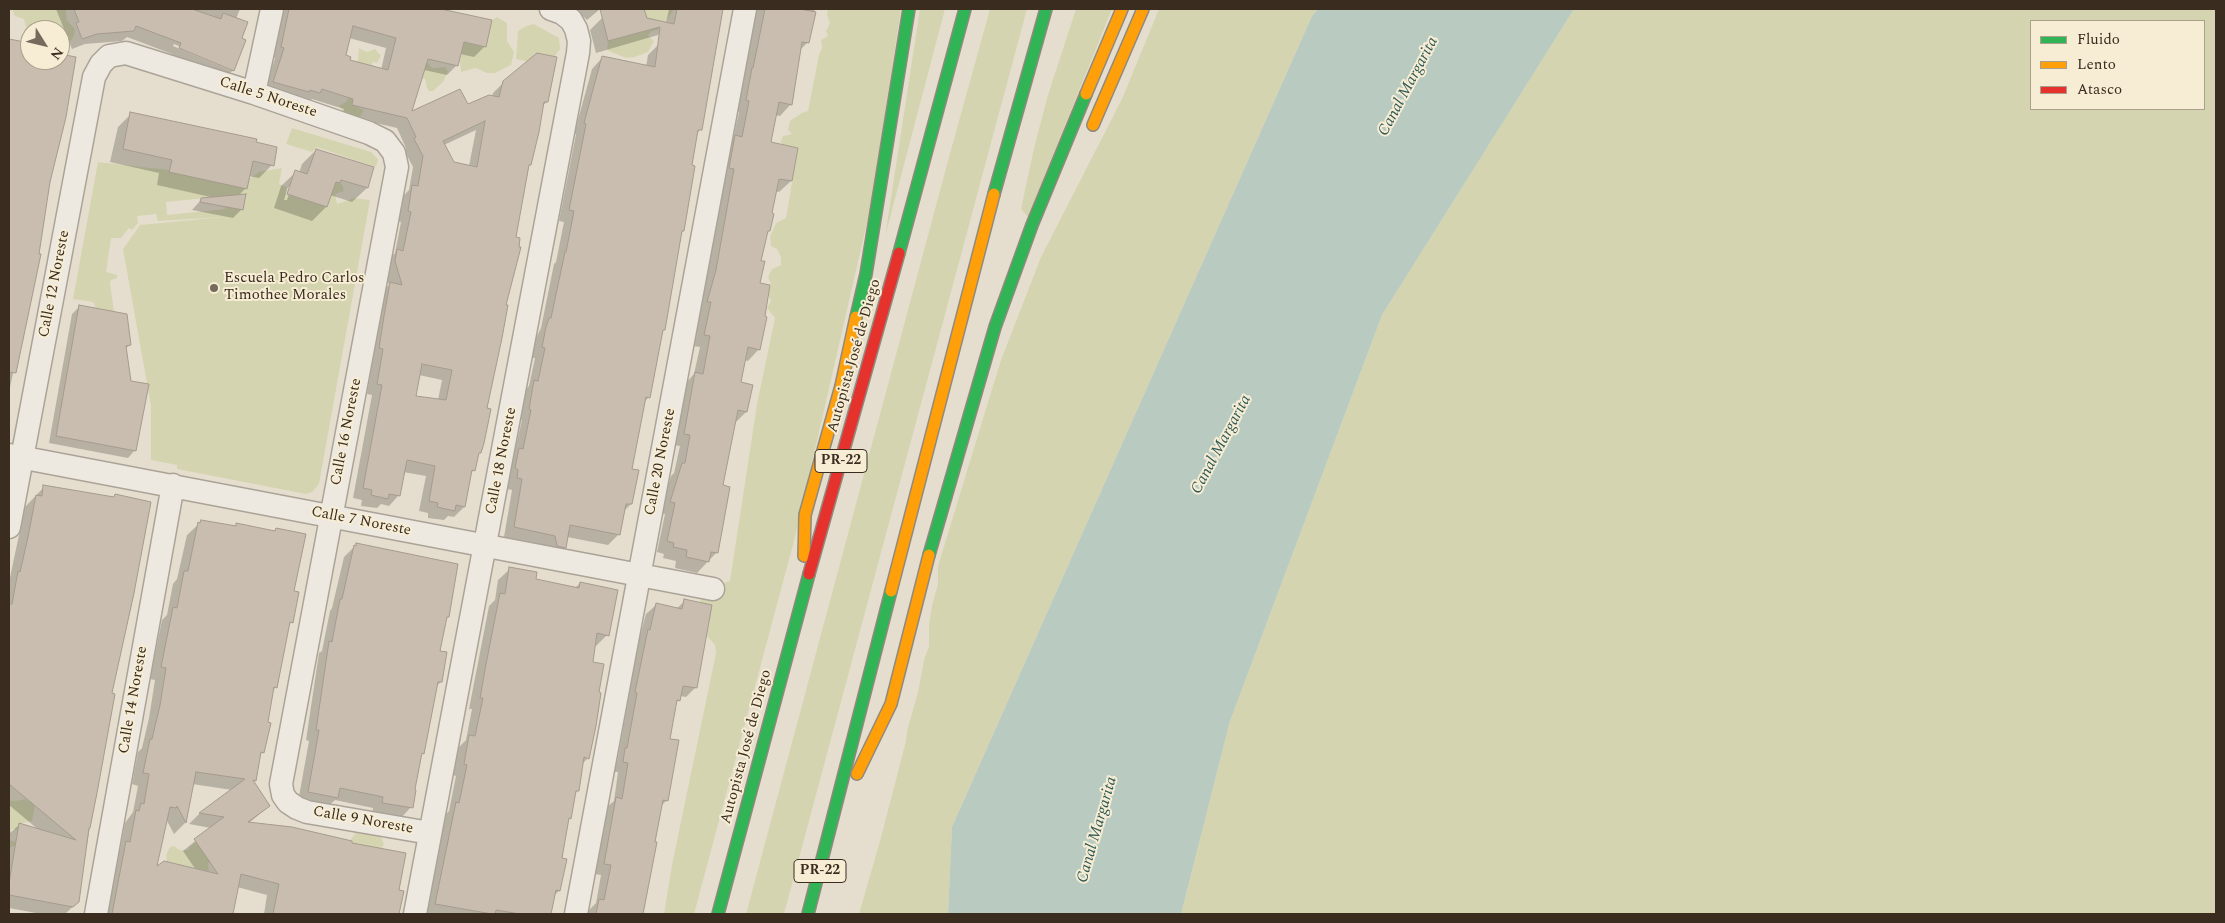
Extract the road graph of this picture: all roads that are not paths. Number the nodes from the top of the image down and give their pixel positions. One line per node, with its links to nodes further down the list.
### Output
1 (272, 9): 10 (street)
2 (745, 9): 20 (street, Calle 20 Noreste)
3 (909, 9): 22 (highway)
4 (965, 9): 22 (highway, Autopista José de Diego / PR-22)
5 (1046, 9): 24 (highway, PR-22)
6 (1122, 9): 14 (highway)
7 (1143, 9): 11 (highway)
8 (556, 11): 19 (street, Calle 18 Noreste)
9 (120, 53): 10 (street, Calle 5 Noreste); 15 (street, Calle 12 Noreste)
10 (254, 93): 12 (street, Calle 5 Noreste)
11 (1087, 139)
12 (397, 167): 17 (street, Calle 16 Noreste)
13 (1022, 288): 14 (highway)
14 (978, 382): 24 (highway)
15 (15, 456): 16 (street, Calle 7 Noreste); 18 (street, Calle 12 Noreste)
16 (173, 485): 17 (street, Calle 7 Noreste); 26 (street, Calle 14 Noreste)
17 (331, 516): 19 (street, Calle 7 Noreste); 23 (street, Calle 16 Noreste)
18 (9, 527)
19 (486, 545): 20 (street, Calle 7 Noreste); 25 (street, Calle 18 Noreste)
20 (640, 575): 21 (street, Calle 7 Noreste); 28 (street, Calle 20 Noreste)
21 (713, 589)
22 (804, 592): 29 (highway, Autopista José de Diego / PR-22)
23 (281, 784): 25 (street, Calle 9 Noreste)
24 (832, 827): 30 (highway, PR-22)
25 (430, 833): 27 (street, Calle 18 Noreste)
26 (96, 914)
27 (415, 914)
28 (576, 914)
29 (718, 914)
30 (808, 914)

